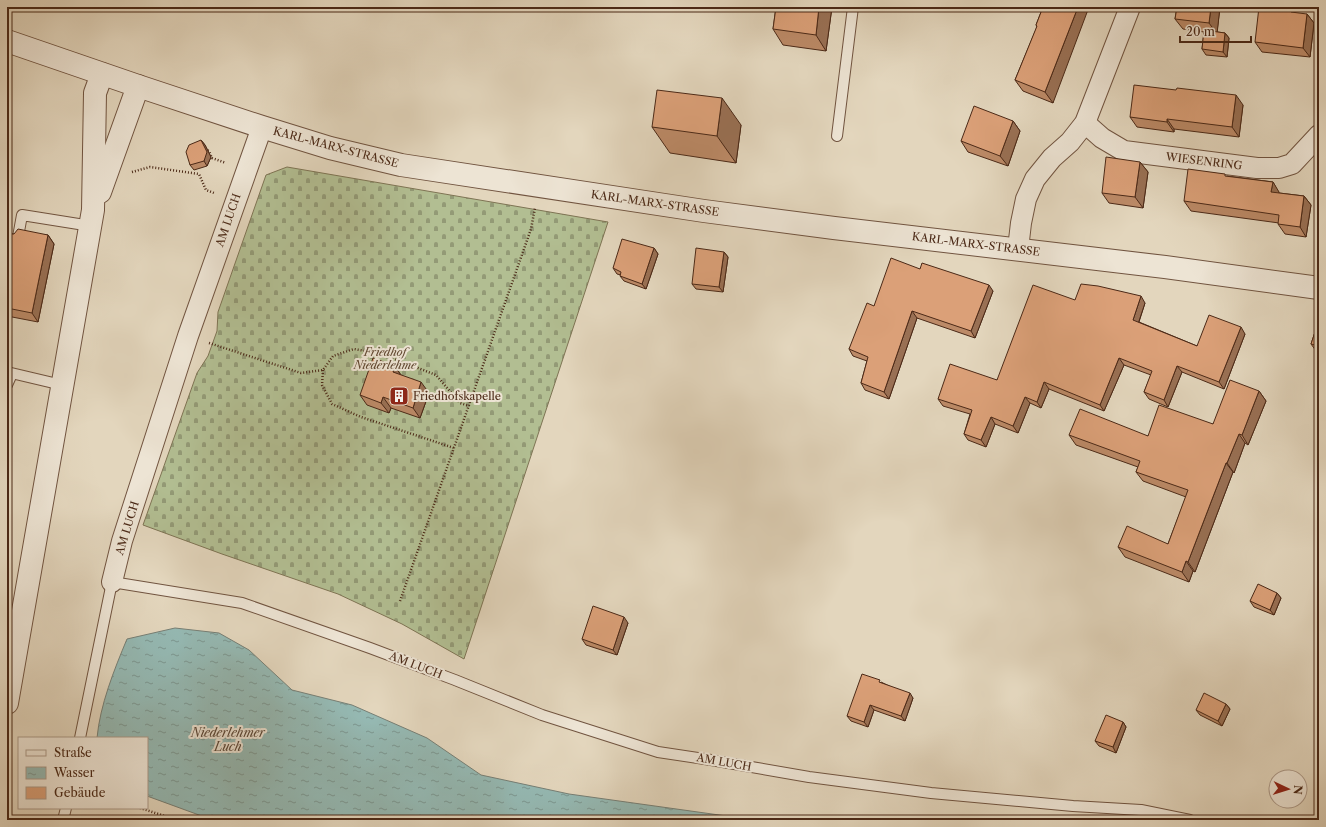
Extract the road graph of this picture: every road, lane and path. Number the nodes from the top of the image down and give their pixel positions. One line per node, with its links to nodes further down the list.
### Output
1 (853, 7): 9 (lane)
2 (1130, 7): 6 (street)
3 (7, 41): 4 (street, KARL-MARX-STRASSE)
4 (102, 74): 5 (street, KARL-MARX-STRASSE); 15 (street)
5 (138, 86): 7 (street, KARL-MARX-STRASSE); 12 (street)
6 (1085, 123): 8 (street, WIESENRING); 17 (street)
7 (262, 127): 11 (street, AM LUCH); 13 (street, KARL-MARX-STRASSE)
8 (1319, 135)
9 (837, 136)
10 (199, 146): 11 (path)
11 (246, 171): 14 (street, AM LUCH)
12 (104, 179): 14 (path); 15 (street)
13 (538, 186): 17 (street, KARL-MARX-STRASSE); 24 (path)
14 (235, 200): 19 (street, AM LUCH)
15 (92, 218): 16 (lane); 23 (street)
16 (18, 237)
17 (1018, 249): 18 (street, KARL-MARX-STRASSE)
18 (1319, 288)
19 (188, 336): 20 (path); 26 (street, AM LUCH)
20 (323, 370): 24 (path); 25 (path)
21 (9, 373): 22 (lane); 23 (lane)
22 (7, 385)
23 (62, 385): 28 (street)
24 (469, 406): 25 (path)
25 (454, 448): 27 (path)
26 (112, 582): 30 (lane); 35 (lane, AM LUCH)
27 (400, 600)
28 (11, 652): 29 (street)
29 (7, 703)
30 (80, 737)
31 (66, 809): 33 (lane)
32 (143, 809): 34 (path)
33 (63, 820)
34 (177, 820)
35 (1190, 820)

